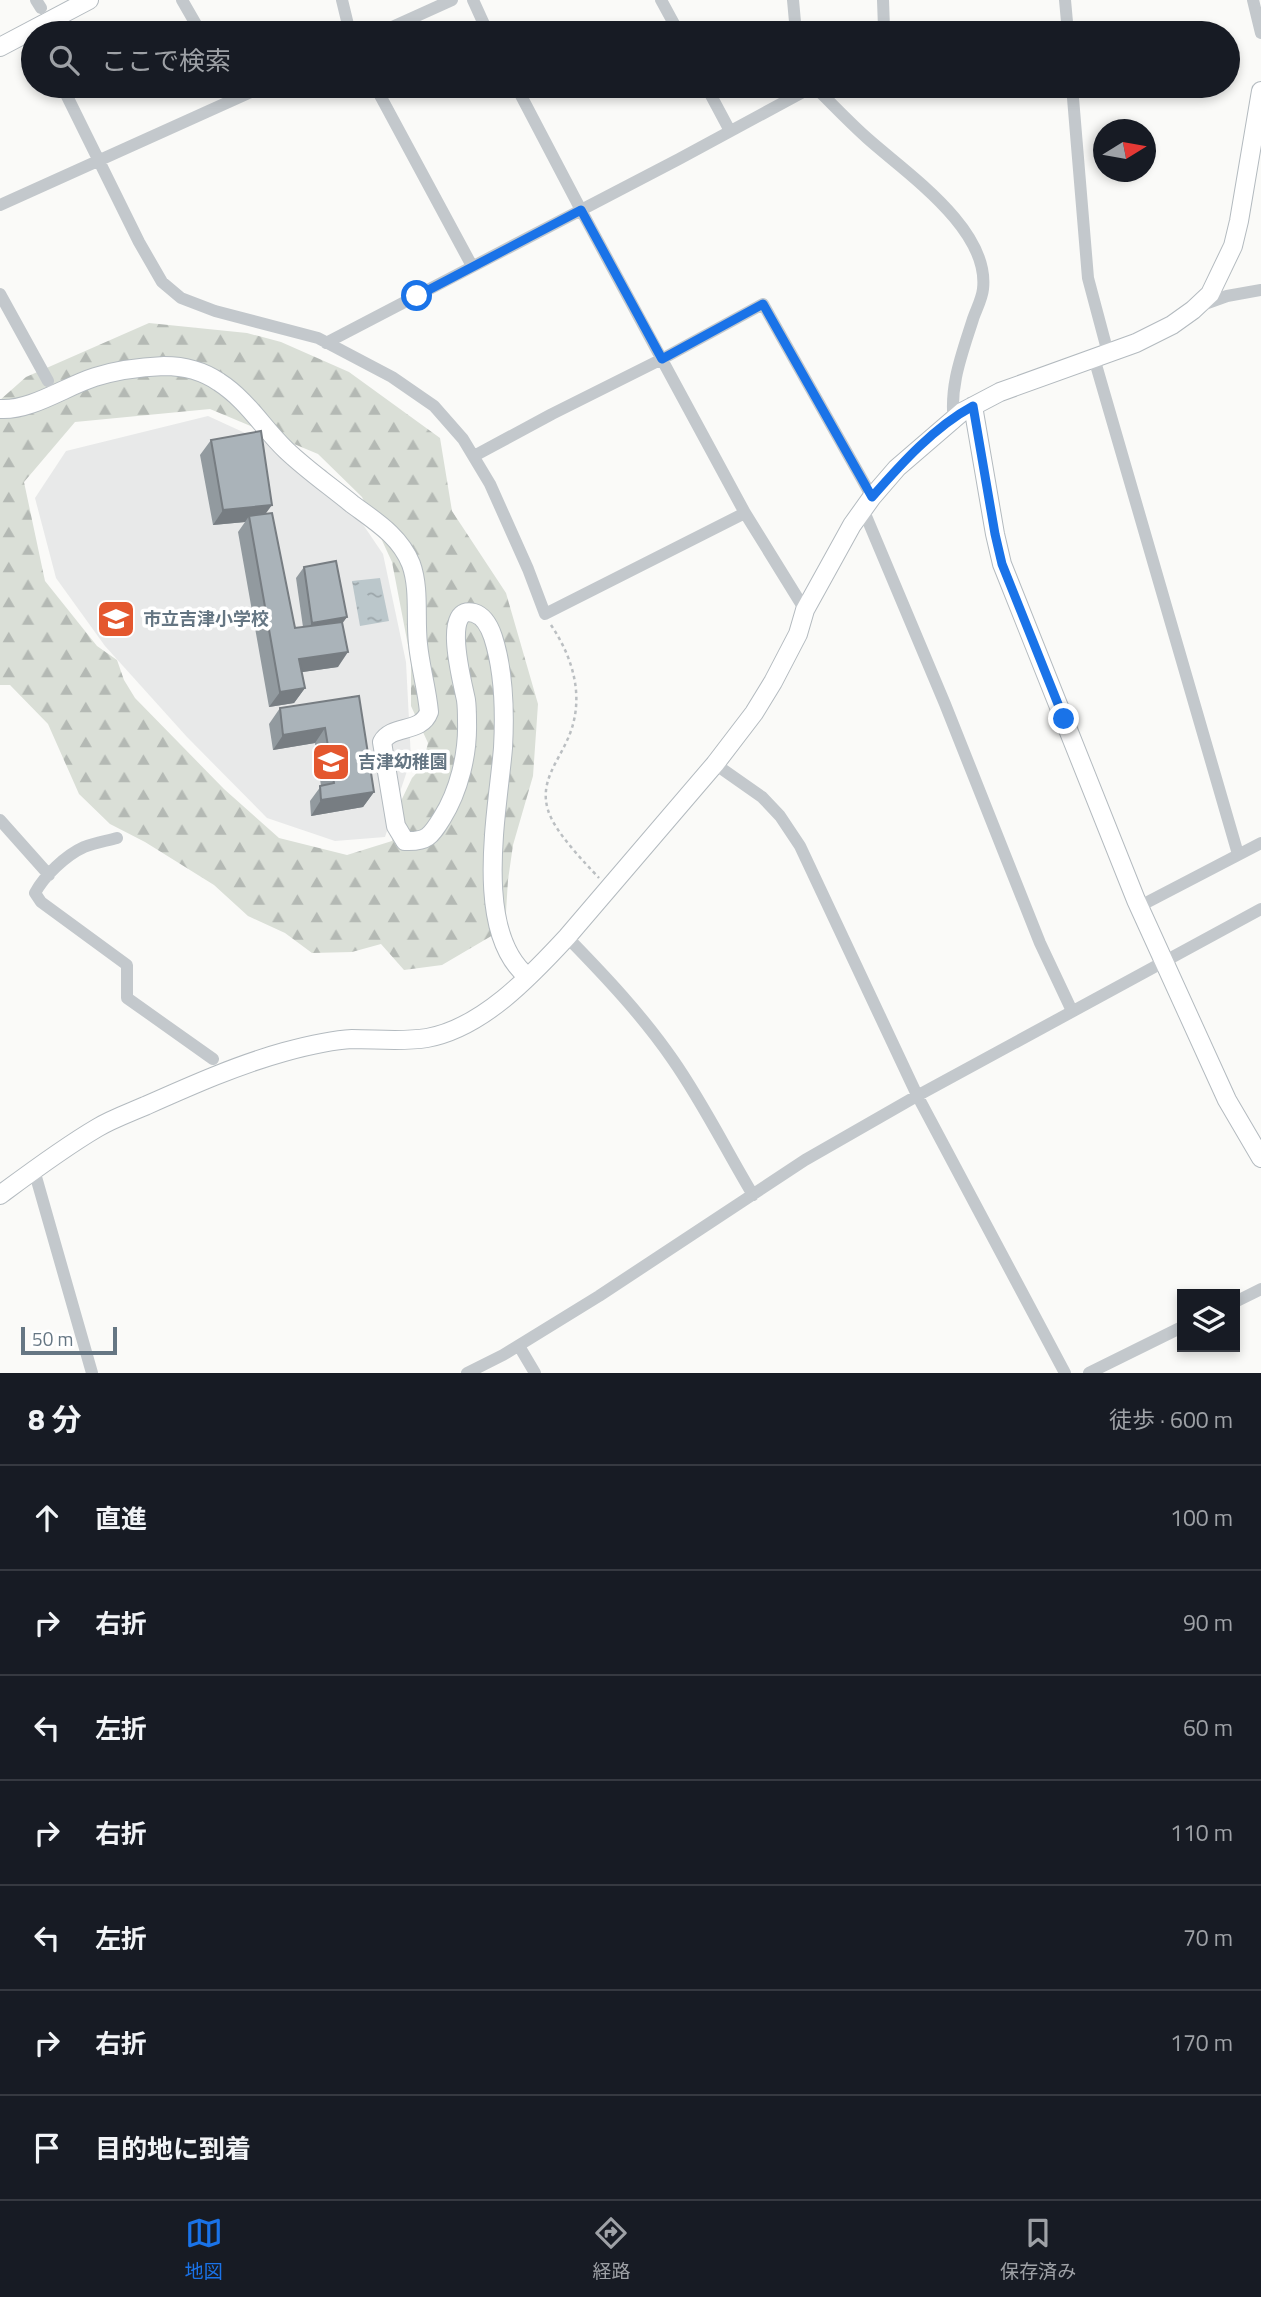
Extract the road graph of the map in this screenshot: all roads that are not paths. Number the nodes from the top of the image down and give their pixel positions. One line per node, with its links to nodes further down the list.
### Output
1 (89, 0): 11 (street)
2 (182, 0): 12 (street)
3 (341, 0): 13 (street)
4 (452, 0): 14 (street)
5 (473, 0): 15 (street)
6 (661, 0): 16 (street)
7 (793, 0): 17 (street)
8 (883, 0): 18 (street)
9 (1065, 0): 19 (street)
10 (1253, 0): 21 (street)
11 (42, 21)
12 (194, 21)
13 (347, 21)
14 (406, 21)
15 (483, 21)
16 (672, 21)
17 (795, 21)
18 (884, 21)
19 (1067, 21)
20 (21, 33): 22 (street)
21 (1261, 33)
22 (0, 47)
23 (68, 98): 33 (street)
24 (238, 98): 33 (street)
25 (381, 98): 36 (street)
26 (522, 98): 35 (street)
27 (712, 98): 32 (street)
28 (792, 98): 32 (street)
29 (826, 98): 47 (street)
30 (1073, 98): 42 (street)
31 (1260, 106): 39 (street)
32 (730, 131): 35 (street)
33 (100, 160): 34 (street); 41 (street)
34 (0, 205)
35 (581, 210): 36 (street); 43 (street)
36 (472, 266): 41 (street)
37 (1261, 290): 39 (street)
38 (0, 294): 44 (street)
39 (1196, 307): 40 (street); 42 (street)
40 (1175, 315)
41 (327, 343): 48 (street)
42 (1101, 355): 45 (street); 56 (street)
43 (662, 359): 48 (street); 49 (street); 50 (street)
44 (48, 381)
45 (973, 406): 47 (street); 58 (street)
46 (0, 409): 62 (street)
47 (954, 423): 49 (street)
48 (474, 456): 50 (street)
49 (867, 503): 51 (street); 63 (street)
50 (745, 513): 51 (street)
51 (805, 610): 52 (street)
52 (715, 764): 60 (street); 65 (street)
53 (0, 820): 57 (street)
54 (117, 838): 57 (street)
55 (1261, 843): 56 (street)
56 (1238, 854): 58 (street)
57 (49, 874): 64 (street)
58 (1140, 906): 61 (street)
59 (1261, 909): 61 (street)
60 (567, 937): 62 (street); 69 (street)
61 (1165, 962): 63 (street); 66 (street)
62 (528, 977): 67 (street)
63 (1072, 1011): 65 (street)
64 (213, 1059)
65 (918, 1095): 69 (street); 77 (street)
66 (1261, 1158)
67 (34, 1170): 68 (street); 74 (street)
68 (0, 1195)
69 (753, 1195): 73 (street)
70 (1261, 1289): 71 (street)
71 (1240, 1300)
72 (1177, 1330): 78 (street)
73 (519, 1346): 75 (street); 76 (street)
74 (92, 1373)
75 (467, 1373)
76 (535, 1373)
77 (1065, 1373)
78 (1089, 1373)

